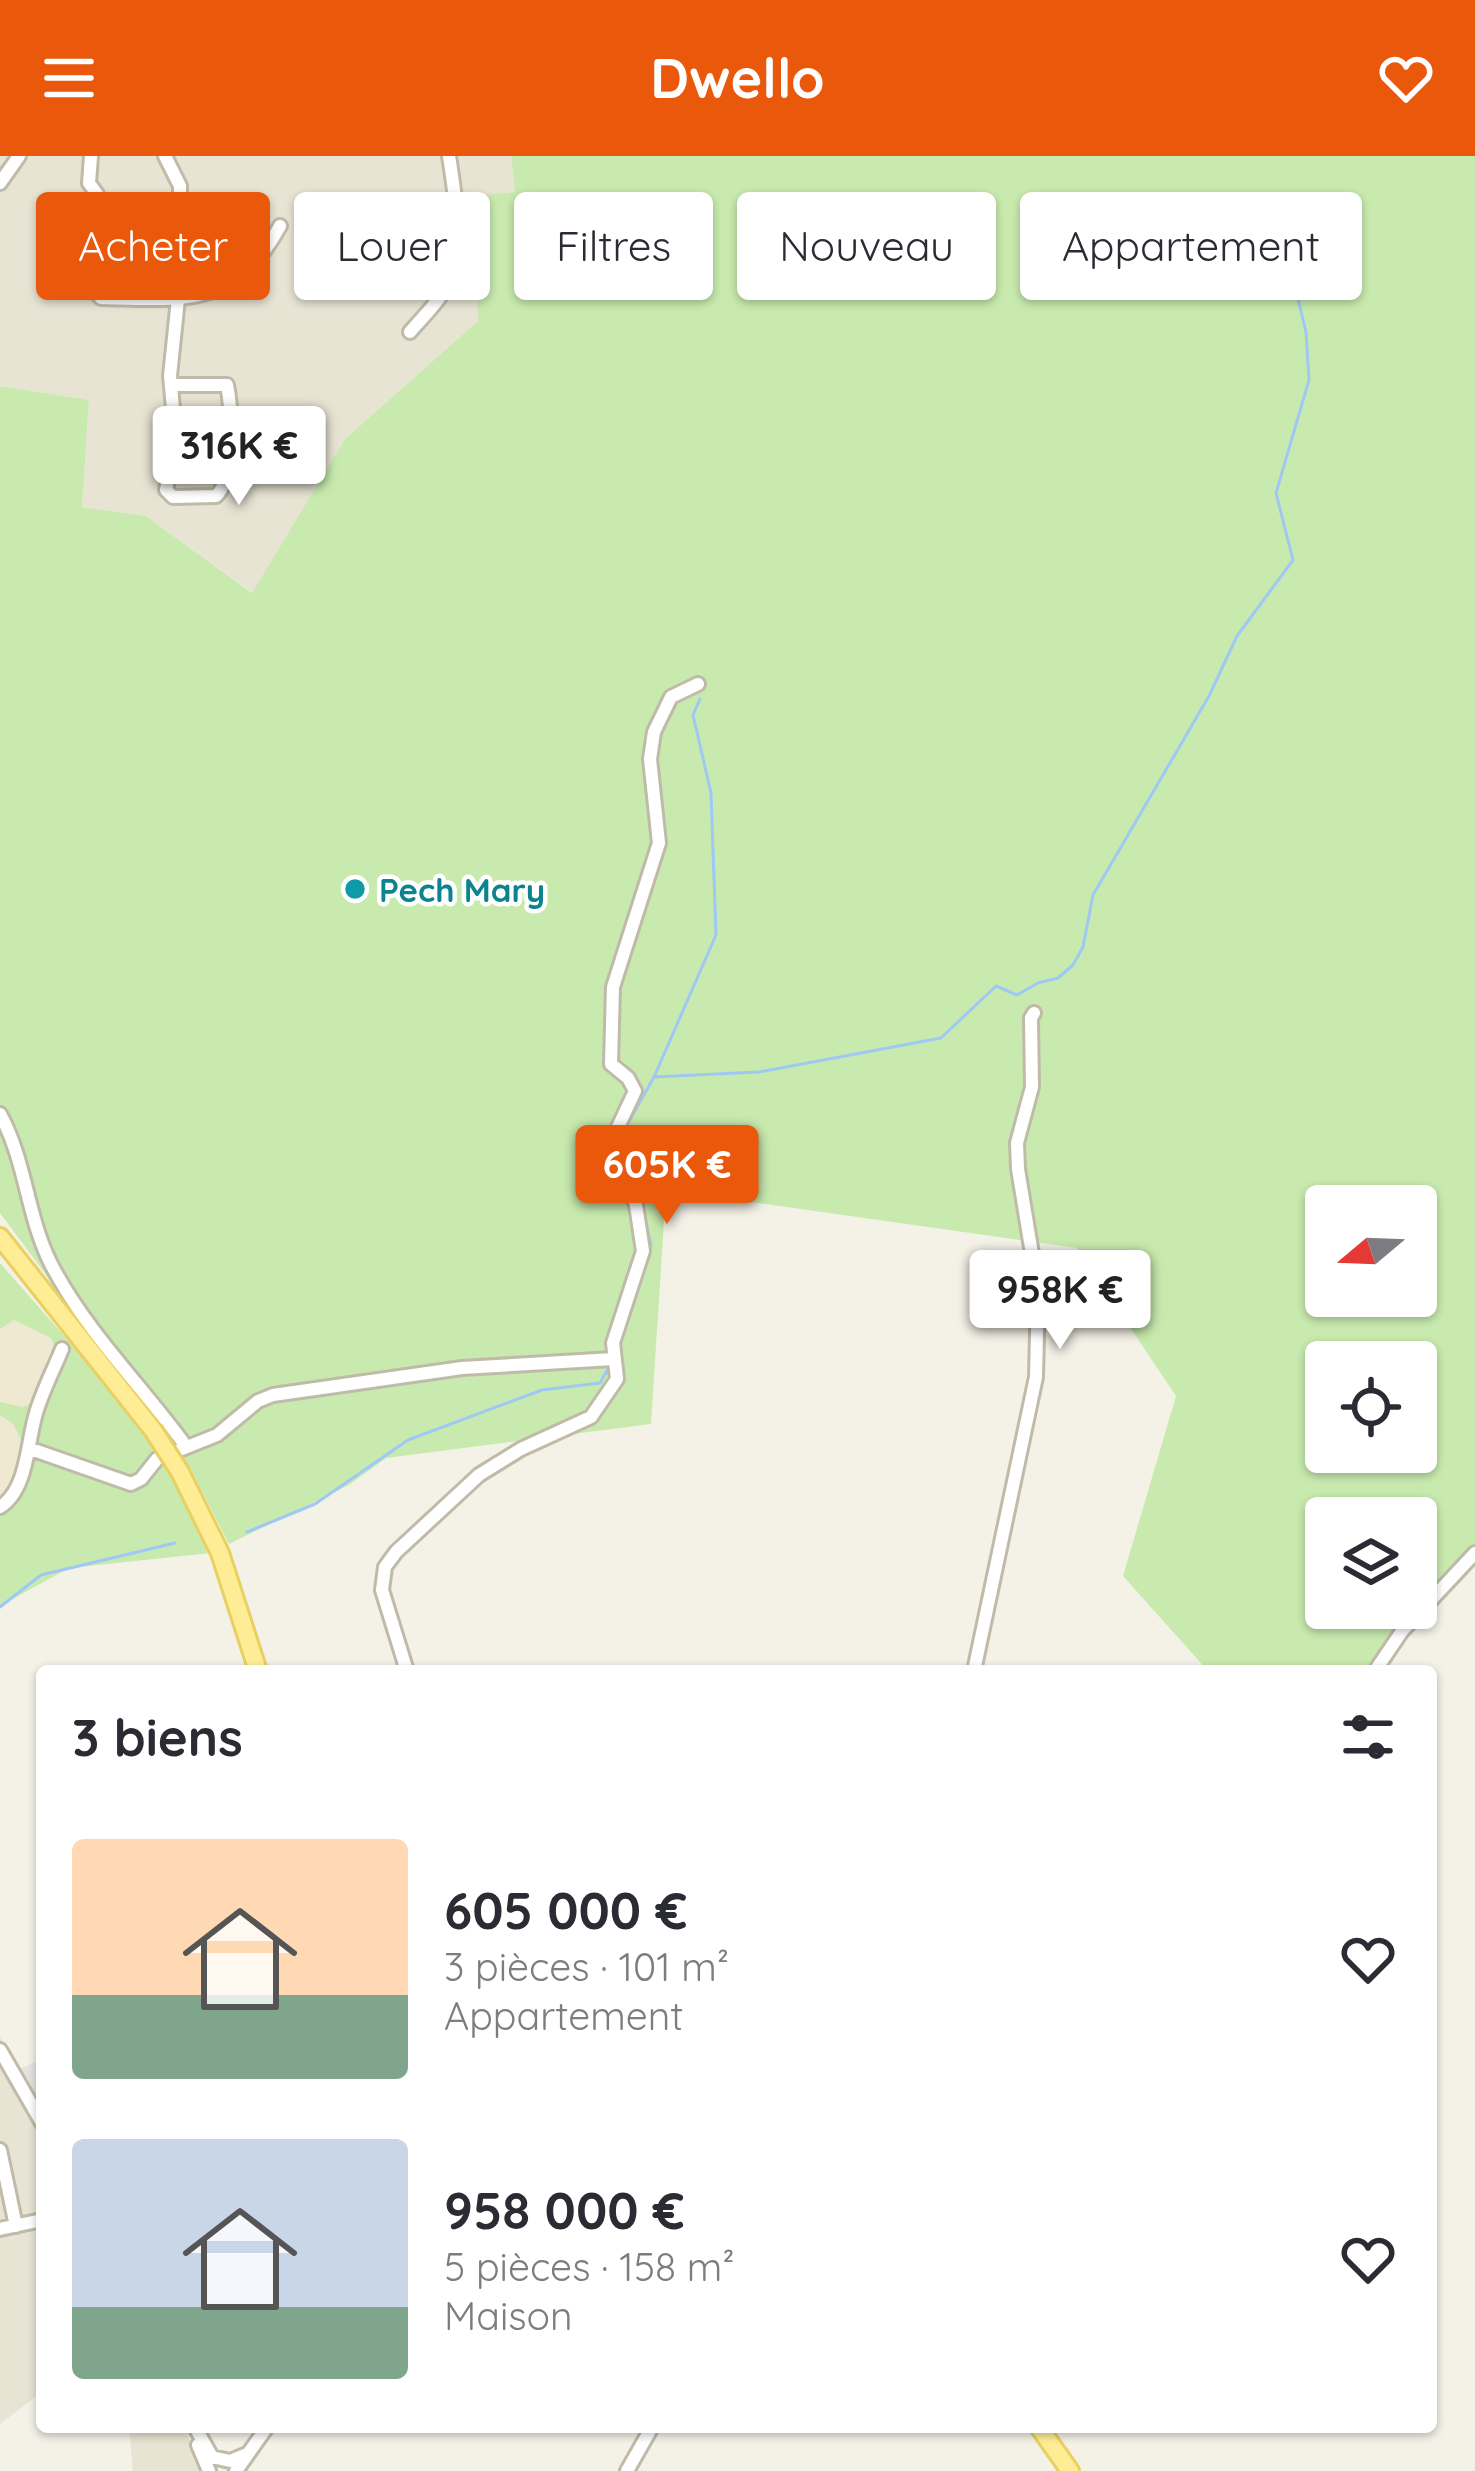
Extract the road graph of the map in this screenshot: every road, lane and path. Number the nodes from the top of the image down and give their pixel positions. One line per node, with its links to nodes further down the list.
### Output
1 (19, 156): 5 (street)
2 (91, 156): 6 (street)
3 (165, 156): 7 (street)
4 (449, 156): 11 (street)
5 (0, 183)
6 (96, 192)
7 (180, 192)
8 (280, 226): 9 (street)
9 (270, 241)
10 (178, 300): 12 (street)
11 (410, 332)
12 (172, 385): 12 (street)
13 (698, 684): 20 (street)
14 (1034, 1013): 28 (street)
15 (0, 1114): 17 (street)
16 (0, 1238): 18 (main road)
17 (106, 1342): 18 (street); 21 (street); 22 (street)
18 (85, 1345): 21 (main road)
19 (62, 1349): 23 (street)
20 (613, 1359): 22 (street); 27 (street)
21 (108, 1373): 26 (main road, bridge)
22 (185, 1445): 23 (street)
23 (31, 1449): 24 (street)
24 (0, 1508)
25 (1475, 1553): 29 (street)
26 (256, 1665)
27 (405, 1665)
28 (975, 1665)
29 (1379, 1665)
30 (2, 2058): 31 (street)
31 (36, 2113)
32 (0, 2150): 33 (street)
33 (2, 2174): 35 (street)
34 (36, 2221): 35 (street)
35 (16, 2225): 36 (street)
36 (0, 2229)
37 (197, 2433): 42 (street)
38 (263, 2433): 41 (street)
39 (649, 2433): 45 (street)
40 (1043, 2433): 46 (main road)
41 (248, 2454): 42 (street); 44 (street)
42 (211, 2464): 43 (street)
43 (219, 2471)
44 (236, 2471)
45 (627, 2471)
46 (1070, 2471)

